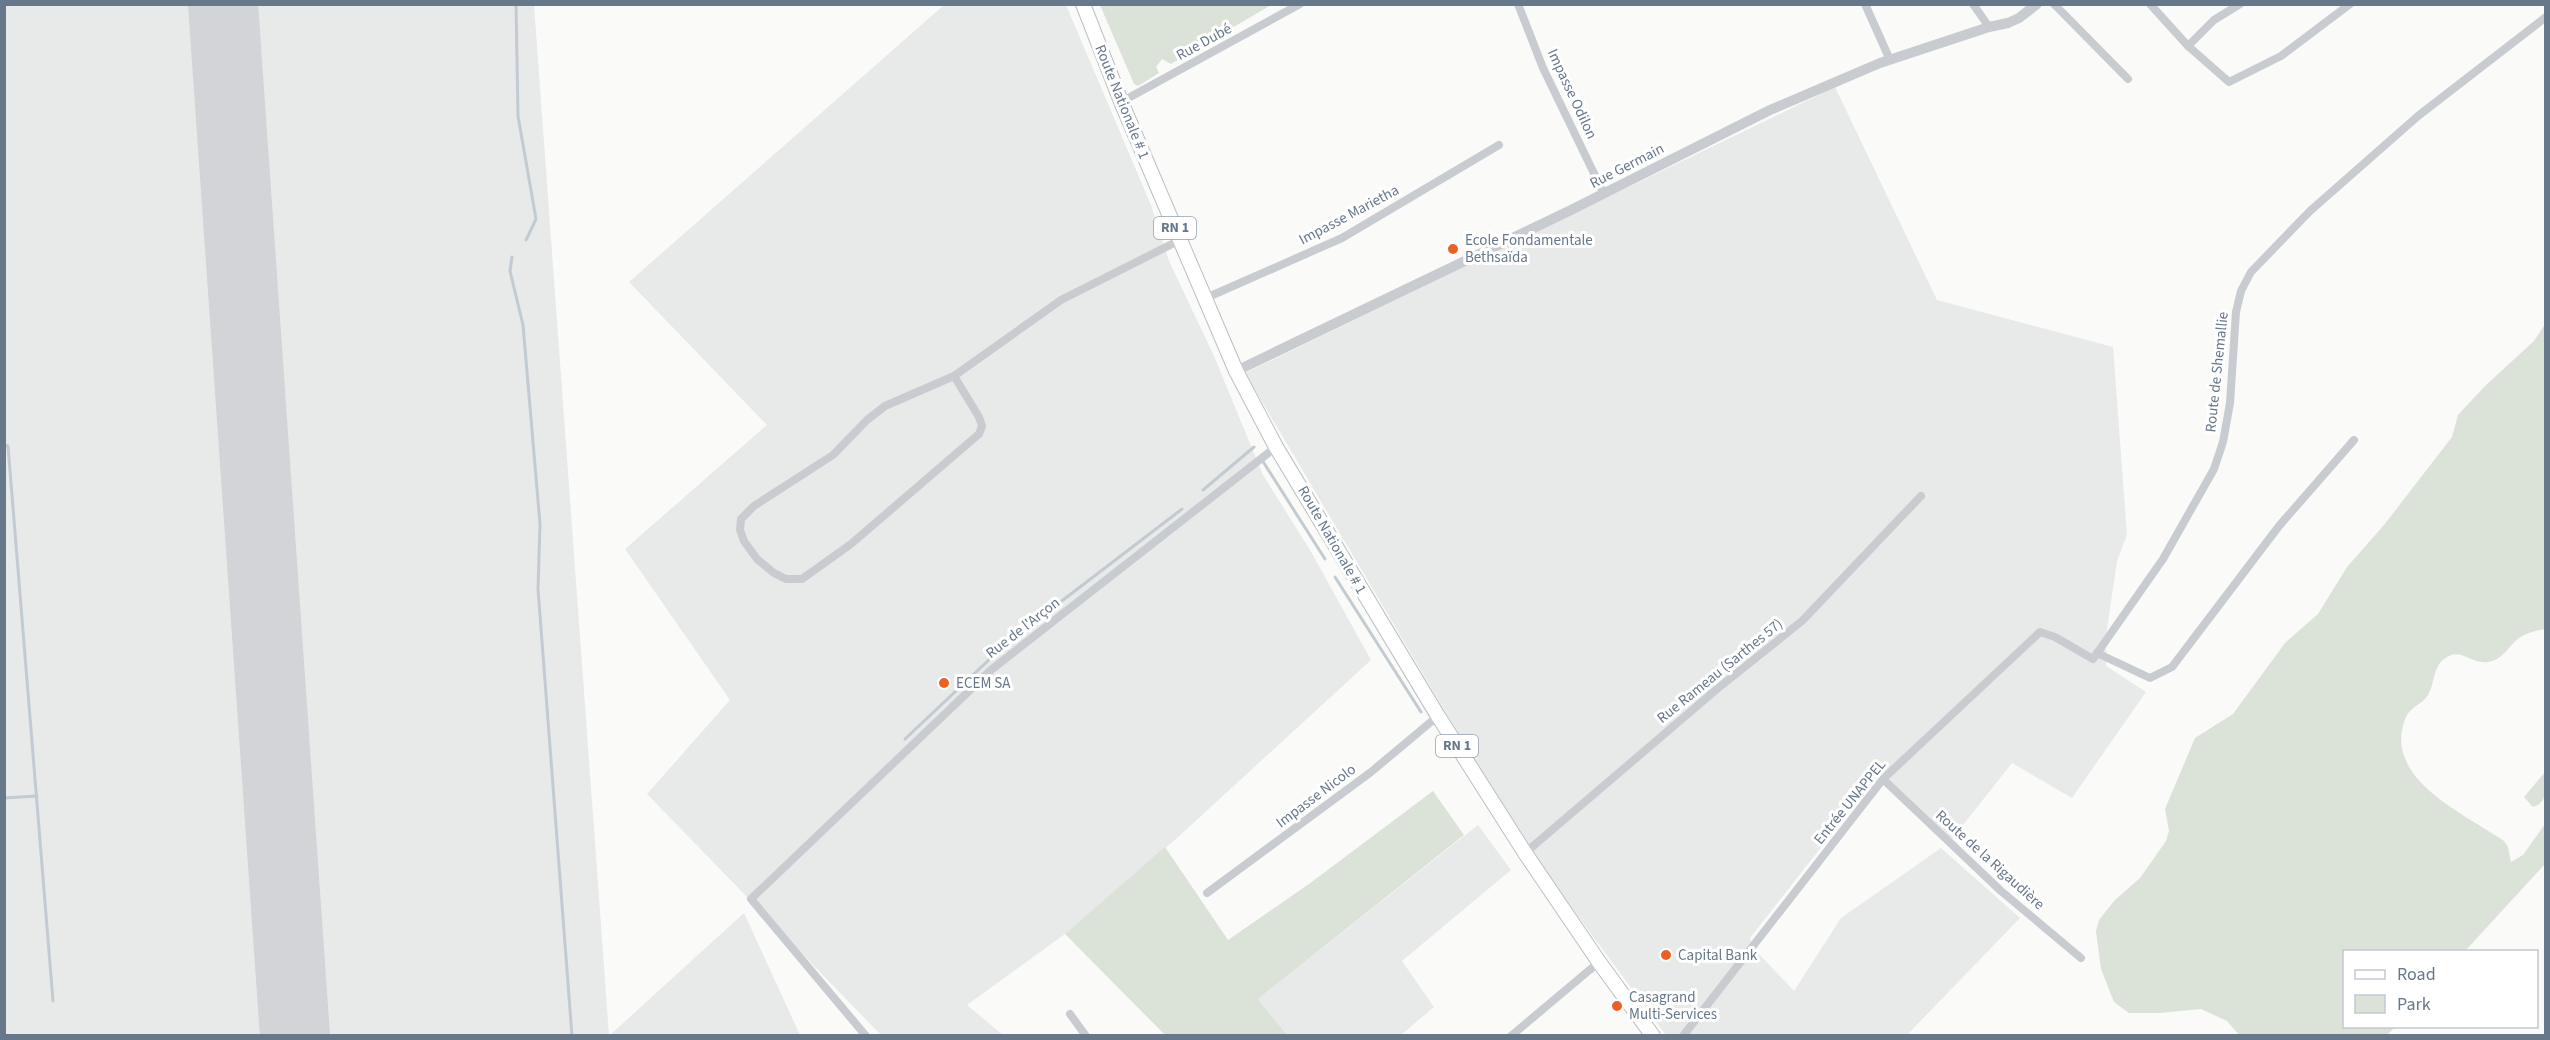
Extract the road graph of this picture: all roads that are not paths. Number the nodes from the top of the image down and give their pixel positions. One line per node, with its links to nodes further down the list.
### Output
1 (1083, 4): 16 (main road, Route Nationale # 1 / RN 1)
2 (1300, 4): 16 (street, Rue Dubé)
3 (1518, 4): 18 (street, Impasse Odilon)
4 (1865, 4): 14 (street)
5 (1973, 4): 12 (street)
6 (2037, 4): 12 (street, Rue Germain)
7 (2054, 4): 15 (street)
8 (2150, 4): 13 (street)
9 (2240, 4): 13 (street)
10 (2350, 4): 13 (street)
11 (2546, 17): 26 (street, Route de Shemallie)
12 (1989, 27): 14 (street, Rue Germain)
13 (2188, 45)
14 (1890, 60): 18 (street, Rue Germain)
15 (2128, 79)
16 (1121, 102): 19 (main road, Route Nationale # 1 / RN 1)
17 (1499, 146): 20 (street, Impasse Marietha)
18 (1604, 194): 21 (street, Rue Germain)
19 (1180, 240): 20 (main road, Route Nationale # 1 / RN 1); 22 (street)
20 (1206, 298): 21 (main road, Route Nationale # 1 / RN 1)
21 (1236, 371): 24 (main road, Route Nationale # 1 / RN 1)
22 (954, 376): 22 (street)
23 (2354, 440): 26 (street, Entrée UNAPPEL)
24 (1276, 447): 27 (main road, Route Nationale # 1 / RN 1); 34 (street, Rue de l'Arçon)
25 (1921, 496): 29 (street, Rue Rameau (Sarthes 57))
26 (2095, 656): 28 (street, Entrée UNAPPEL)
27 (1438, 716): 29 (main road, Route Nationale # 1 / RN 1); 30 (street, Impasse Nicolo)
28 (1883, 779): 31 (street, Route de la Rigaudière); 38 (street, Entrée UNAPPEL)
29 (1525, 853): 32 (main road, Route Nationale # 1 / RN 1)
30 (1207, 893)
31 (2081, 958)
32 (1599, 962): 36 (street); 37 (main road, Route Nationale # 1 / RN 1)
33 (1070, 1014): 35 (street)
34 (866, 1035)
35 (1086, 1035)
36 (1511, 1035)
37 (1653, 1035)
38 (1683, 1035)

